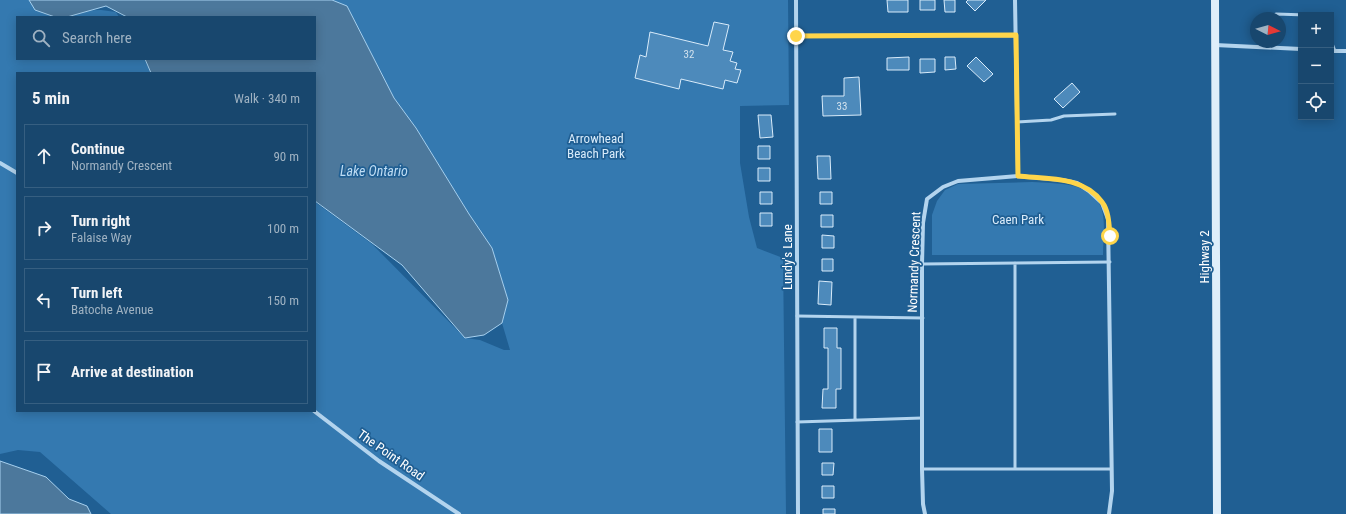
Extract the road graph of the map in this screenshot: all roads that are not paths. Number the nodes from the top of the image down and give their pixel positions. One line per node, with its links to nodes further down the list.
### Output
1 (796, 0): 7 (street, Lundy's Lane)
2 (1016, 0): 6 (street)
3 (1215, 0): 9 (main road, Highway 2)
4 (1286, 14): 5 (lane)
5 (1298, 15)
6 (1016, 35): 7 (street); 15 (street)
7 (796, 36): 22 (street, Lundy's Lane)
8 (1250, 44): 9 (street)
9 (1215, 45): 36 (main road, Highway 2)
10 (1286, 47): 11 (street)
11 (1298, 49)
12 (1334, 51): 13 (street)
13 (1346, 51)
14 (1115, 114): 15 (lane)
15 (1017, 122): 18 (street)
16 (0, 163): 17 (street)
17 (16, 172)
18 (1018, 176): 19 (street, Normandy Crescent); 21 (street, Normandy Crescent)
19 (1110, 262): 20 (lane); 31 (street, Normandy Crescent)
20 (1015, 263): 21 (lane); 30 (lane)
21 (922, 264): 24 (street, Normandy Crescent)
22 (797, 316): 23 (lane); 28 (street, Lundy's Lane)
23 (855, 317): 24 (lane); 27 (lane)
24 (923, 318): 26 (street, Normandy Crescent)
25 (315, 412): 32 (street, The Point Road)
26 (922, 418): 27 (lane); 29 (street, Normandy Crescent)
27 (855, 420): 28 (lane)
28 (797, 422): 33 (street, Lundy's Lane)
29 (922, 469): 30 (lane); 34 (street, Normandy Crescent)
30 (1015, 469): 31 (lane)
31 (1112, 469): 35 (street, Normandy Crescent)
32 (459, 514)
33 (798, 514)
34 (925, 514)
35 (1109, 514)
36 (1217, 514)

